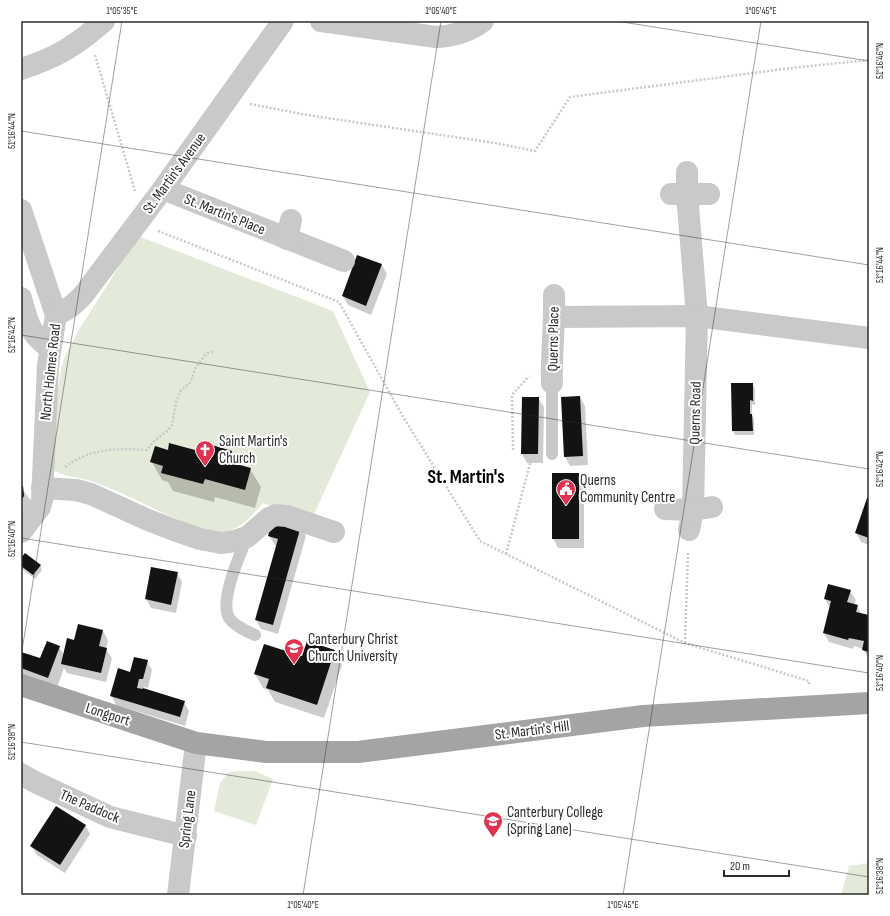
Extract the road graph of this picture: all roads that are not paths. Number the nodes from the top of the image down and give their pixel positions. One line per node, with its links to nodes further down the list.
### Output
1 (283, 21): 7 (street, St. Martin's Avenue)
2 (321, 21): 3 (street)
3 (483, 21)
4 (97, 28): 5 (street)
5 (21, 69)
6 (687, 172): 8 (street, Querns Road)
7 (163, 189): 11 (street, St. Martin's Place); 14 (street, St. Martin's Avenue)
8 (679, 194): 9 (street); 15 (street, Querns Road)
9 (709, 194)
10 (21, 210): 14 (street, North Holmes Road)
11 (344, 261)
12 (554, 295): 16 (street, Querns Place)
13 (21, 298): 18 (street)
14 (56, 315): 18 (street, North Holmes Road)
15 (697, 316): 16 (street); 17 (street); 22 (street, Querns Road)
16 (555, 317): 19 (street, Querns Place)
17 (869, 338)
18 (50, 348): 21 (street, North Holmes Road)
19 (552, 384): 20 (lane)
20 (552, 454)
21 (42, 488): 23 (street, North Holmes Road); 25 (street)
22 (665, 509)
23 (21, 532)
24 (334, 532): 25 (street)
25 (247, 537): 26 (lane)
26 (255, 635)
27 (21, 685): 29 (main road, Longport)
28 (869, 703): 29 (main road, St. Martin's Hill)
29 (196, 743): 31 (street, Spring Lane)
30 (21, 774): 31 (street, The Paddock)
31 (186, 836): 32 (street, Spring Lane)
32 (178, 895)

